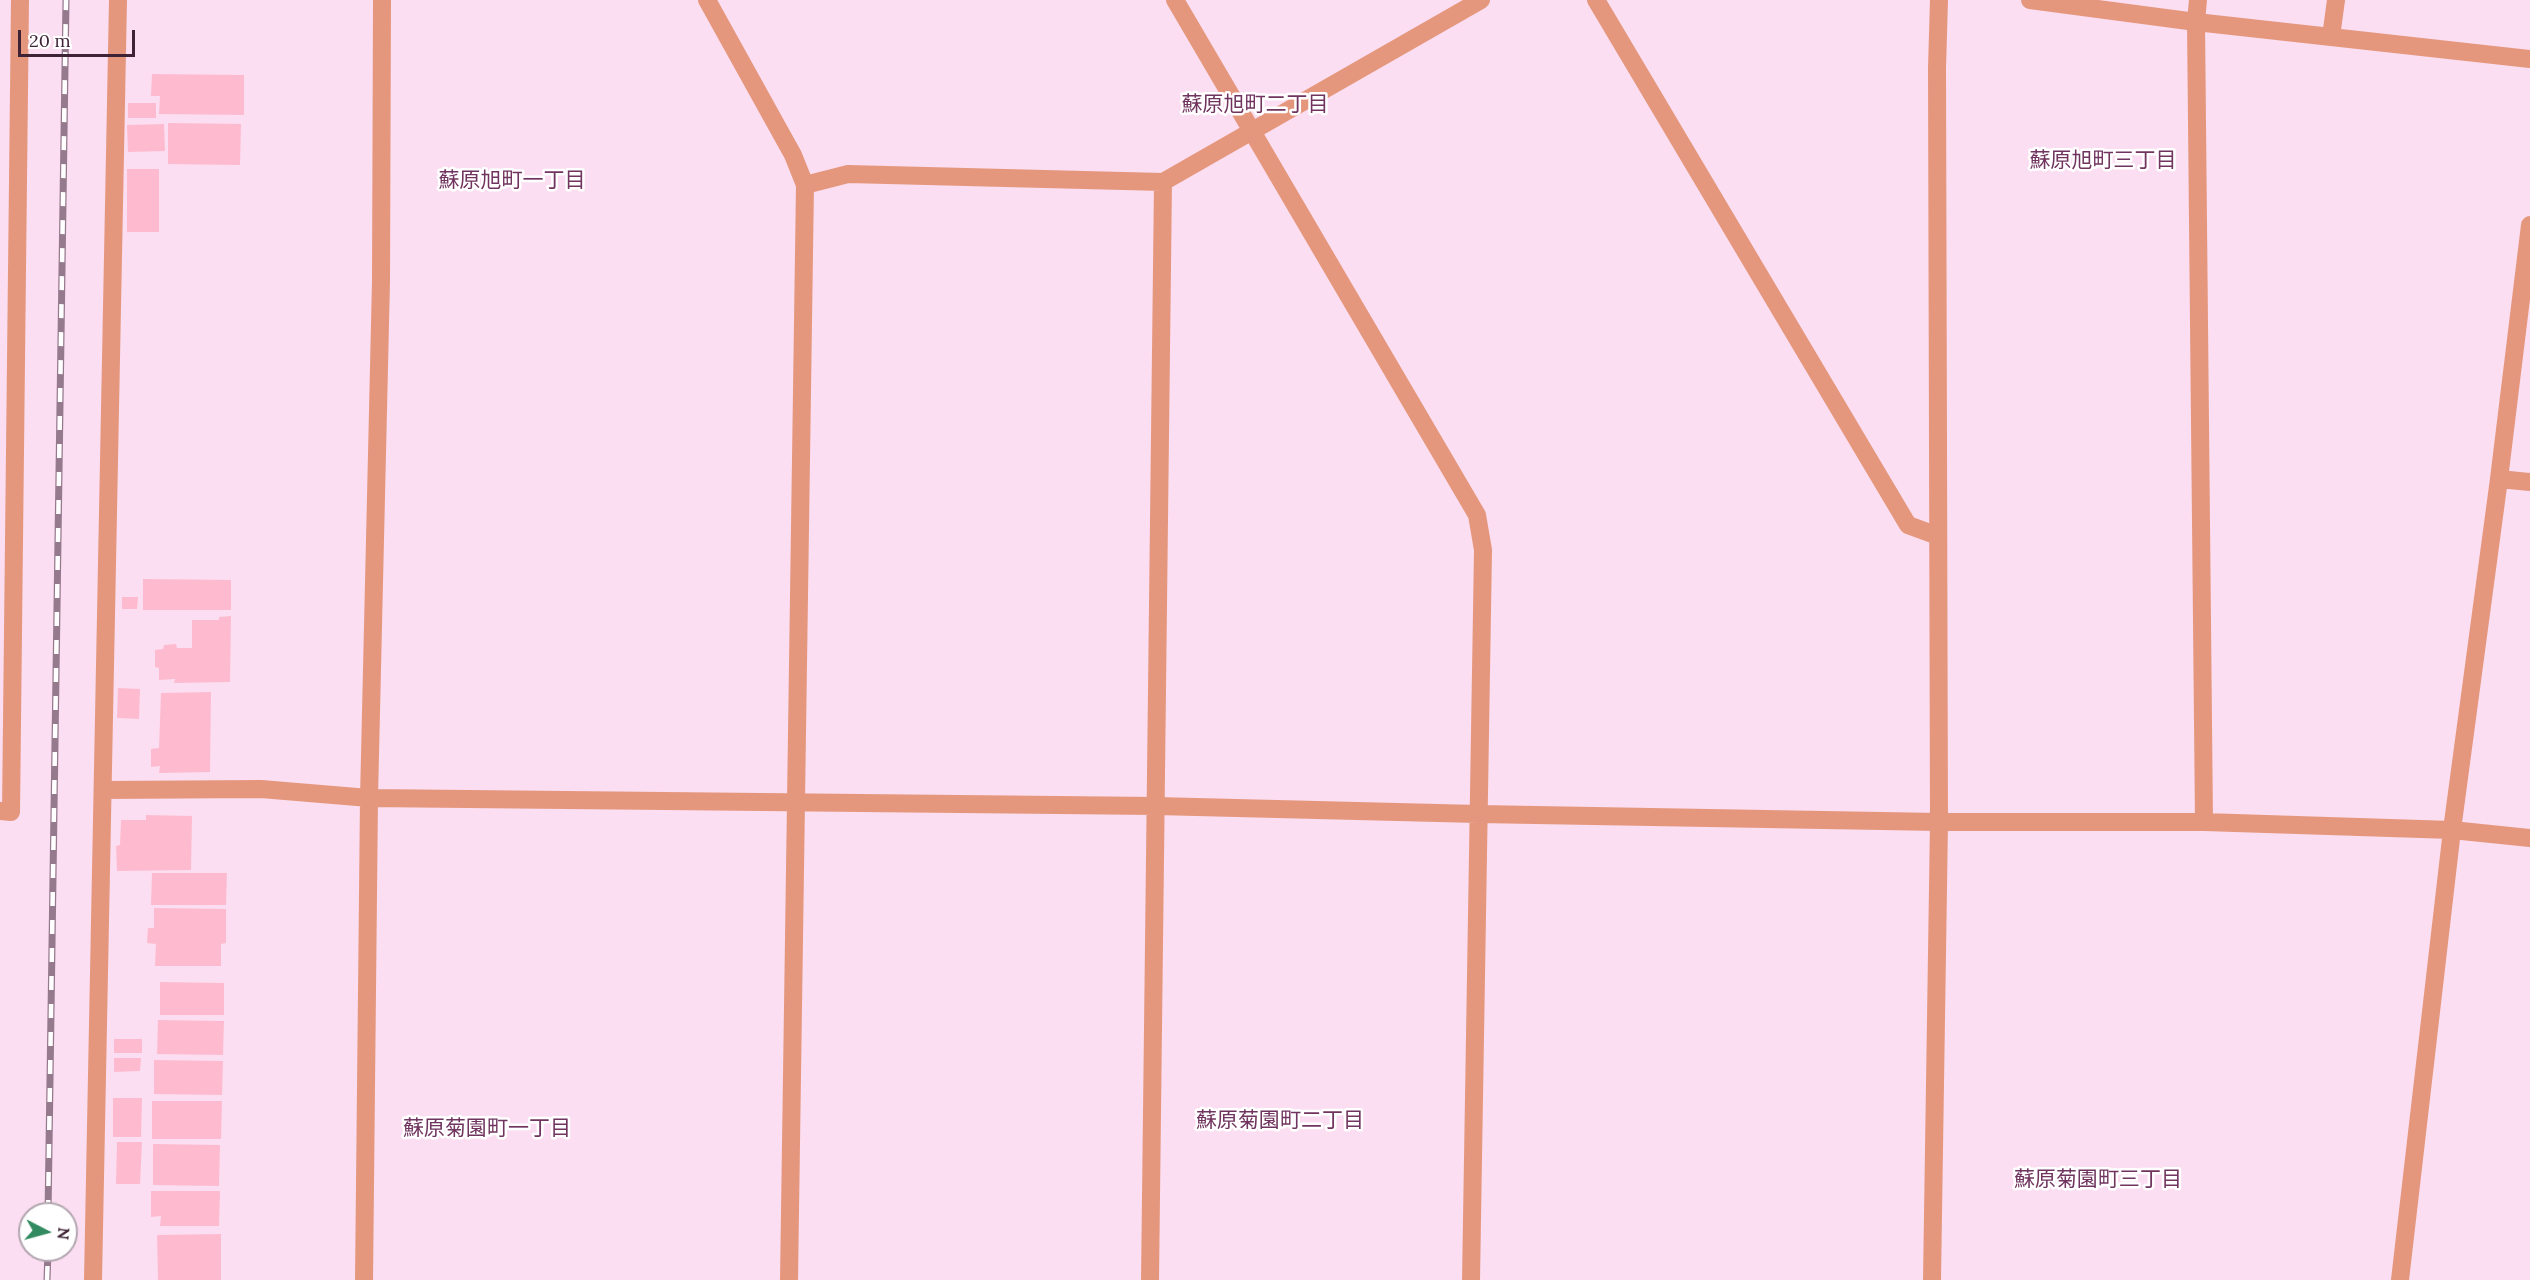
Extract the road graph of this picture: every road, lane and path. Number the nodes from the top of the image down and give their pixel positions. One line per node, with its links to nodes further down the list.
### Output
1 (20, 0): 26 (street)
2 (118, 0): 22 (street)
3 (382, 0): 23 (street)
4 (707, 0): 17 (street)
5 (1175, 0): 15 (street)
6 (1481, 0): 15 (street)
7 (1596, 0): 21 (street)
8 (1940, 0): 21 (street)
9 (2030, 0): 12 (street)
10 (2198, 0): 12 (street)
11 (2336, 0): 13 (street)
12 (2196, 22): 13 (street); 29 (street)
13 (2331, 37): 14 (street)
14 (2530, 59)
15 (1252, 131): 16 (street); 27 (street)
16 (1163, 182): 17 (street); 25 (street)
17 (805, 185): 24 (street)
18 (2530, 225): 19 (street)
19 (2499, 478): 20 (street); 30 (street)
20 (2530, 482)
21 (1938, 536): 28 (street)
22 (103, 790): 23 (street); 32 (street)
23 (369, 798): 24 (street); 33 (street)
24 (795, 803): 25 (street); 34 (street)
25 (1156, 806): 27 (street); 35 (street)
26 (0, 811)
27 (1478, 814): 28 (street); 36 (street)
28 (1939, 822): 29 (street); 37 (street)
29 (2204, 822): 30 (street)
30 (2452, 830): 31 (street); 38 (street)
31 (2530, 838)
32 (93, 1280)
33 (364, 1280)
34 (789, 1280)
35 (1150, 1280)
36 (1471, 1280)
37 (1932, 1280)
38 (2400, 1280)

